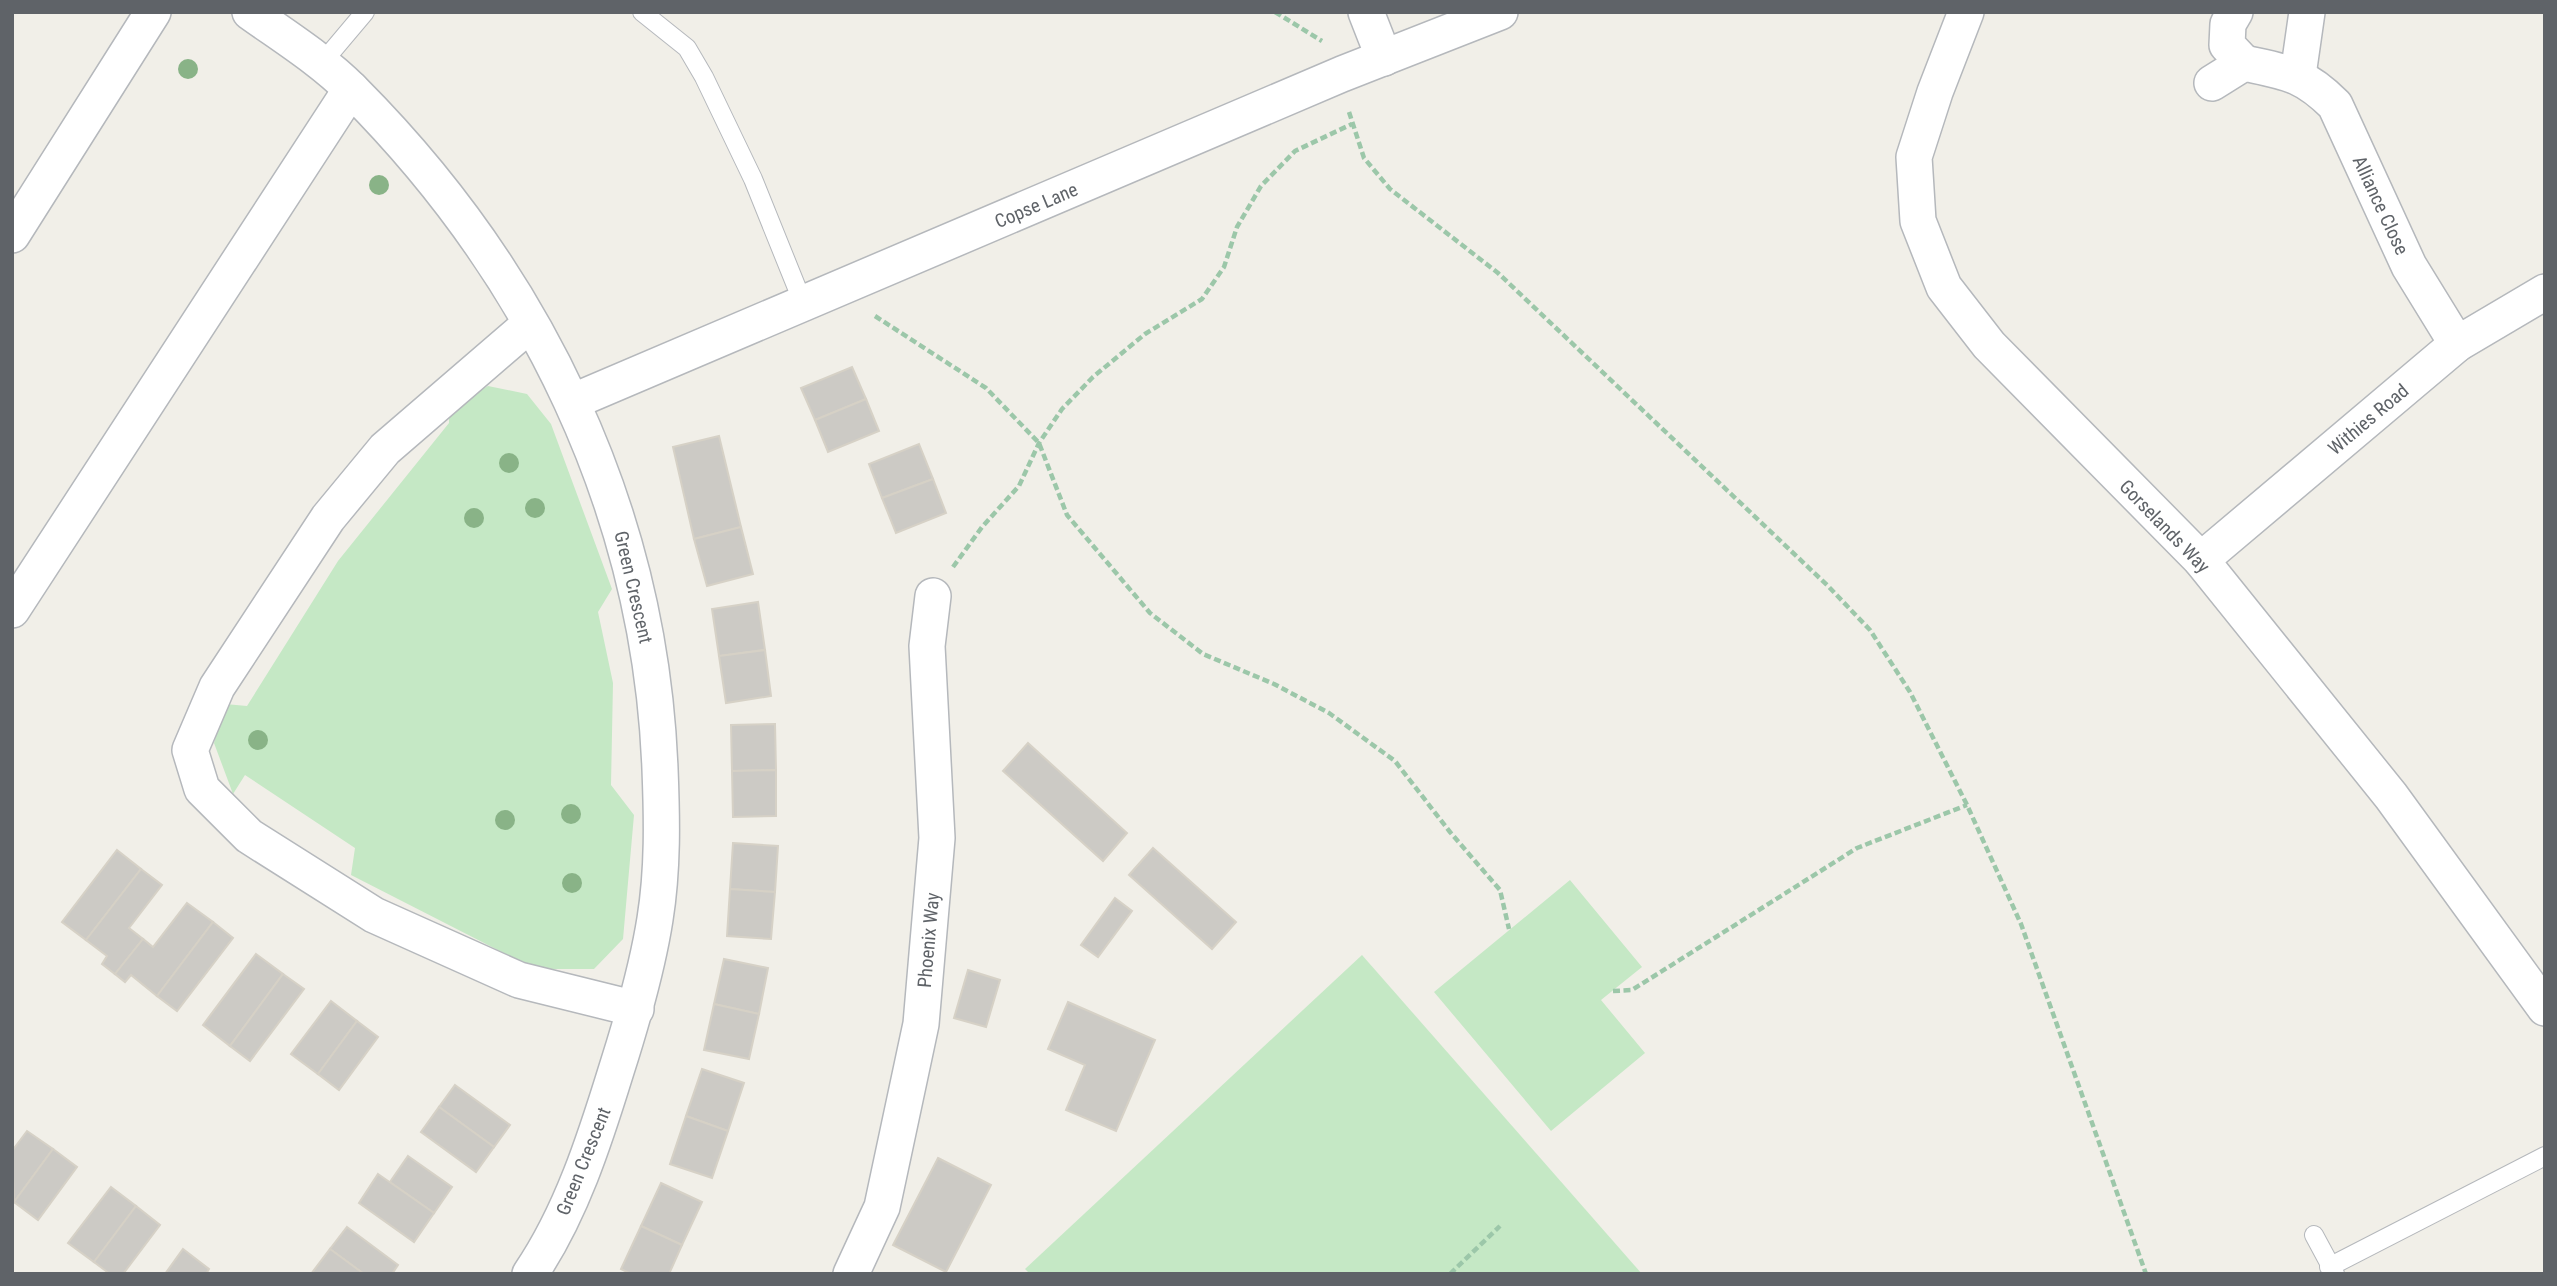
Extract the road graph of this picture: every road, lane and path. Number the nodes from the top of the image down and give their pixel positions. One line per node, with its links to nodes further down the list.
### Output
1 (153, 12): 19 (street)
2 (250, 12): 13 (street, Green Crescent)
3 (365, 12): 13 (lane)
4 (642, 12): 22 (lane)
5 (1275, 12): 14 (path)
6 (1366, 12): 11 (street)
7 (1500, 12): 11 (street, Copse Lane)
8 (1966, 12): 27 (street, Gorselands Way)
9 (2235, 12): 12 (street)
10 (2307, 12): 15 (street)
11 (1384, 58): 14 (street, Copse Lane)
12 (2244, 62): 15 (street, Alliance Close); 16 (street)
13 (323, 63): 17 (street, Green Crescent)
14 (1342, 75): 18 (path); 20 (street, Copse Lane)
15 (2298, 75): 24 (street, Alliance Close)
16 (2212, 83)
17 (351, 89): 23 (street, Green Crescent); 29 (street)
18 (1352, 124): 26 (path); 30 (path)
19 (12, 235)
20 (836, 290): 22 (street, Copse Lane); 26 (path)
21 (2545, 292): 24 (street, Withies Road)
22 (803, 303): 25 (street, Copse Lane)
23 (530, 324): 25 (street, Green Crescent); 33 (street)
24 (2457, 344): 27 (street, Withies Road)
25 (574, 401): 33 (street, Green Crescent)
26 (1039, 443): 28 (path); 31 (path)
27 (2201, 560): 34 (street, Gorselands Way)
28 (933, 596): 40 (street, Phoenix Way)
29 (12, 610)
30 (1967, 805): 32 (path); 42 (path)
31 (1509, 929)
32 (1613, 990)
33 (636, 1009): 39 (street, Green Crescent)
34 (2545, 1009)
35 (2545, 1156): 38 (lane)
36 (1500, 1226): 41 (path)
37 (2314, 1235): 38 (lane)
38 (2332, 1270)
39 (535, 1272)
40 (852, 1274)
41 (1450, 1274)
42 (2146, 1274)

